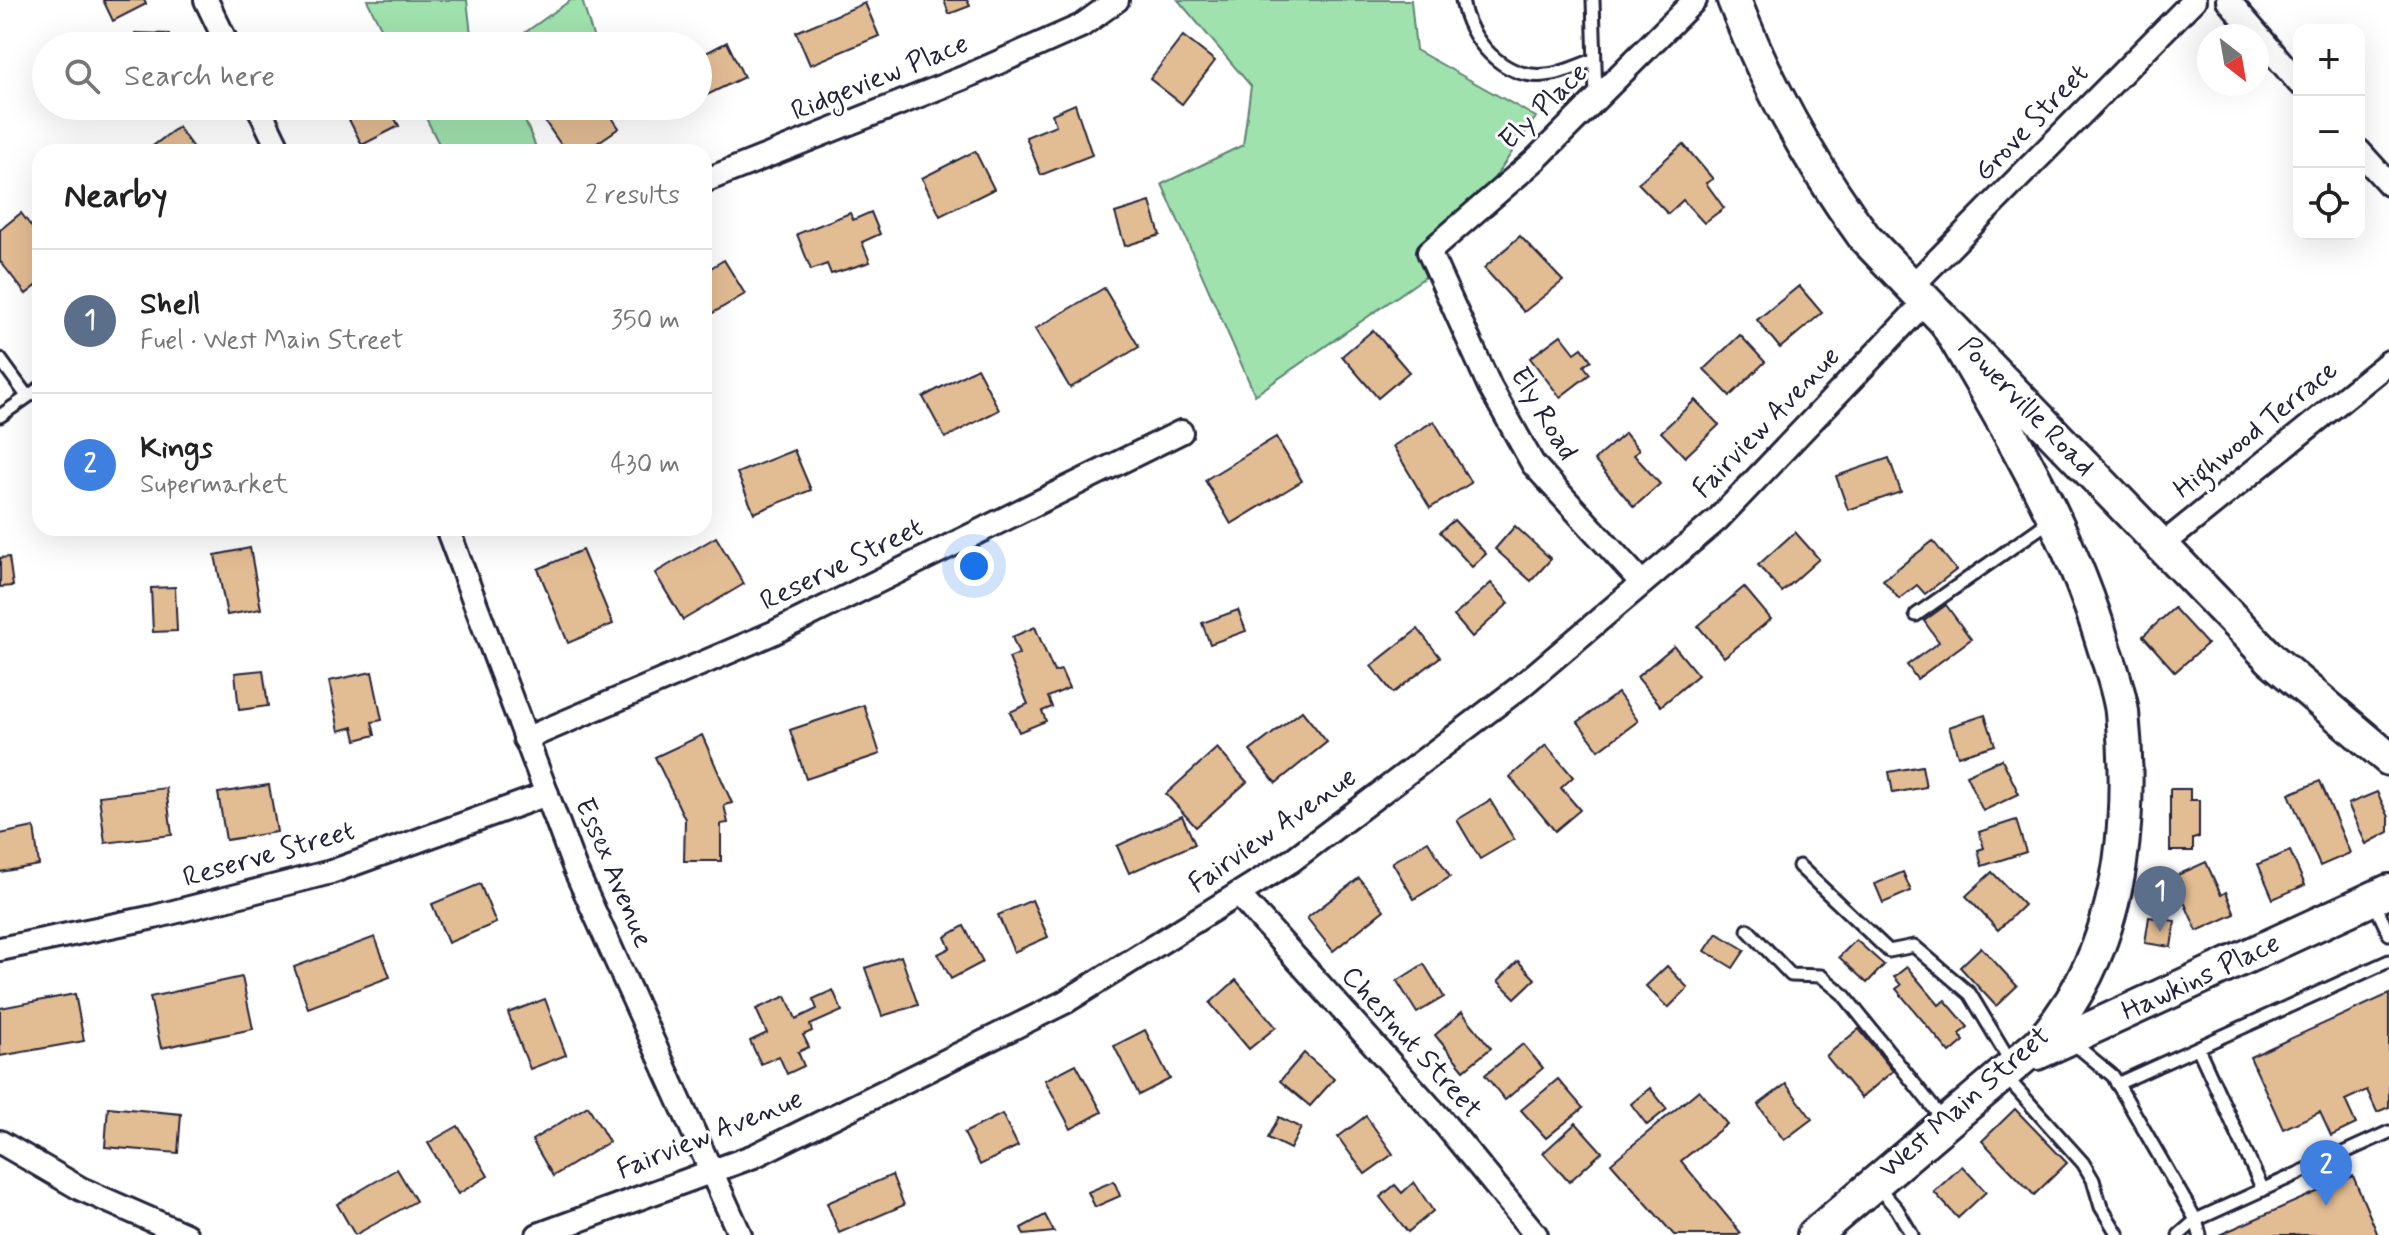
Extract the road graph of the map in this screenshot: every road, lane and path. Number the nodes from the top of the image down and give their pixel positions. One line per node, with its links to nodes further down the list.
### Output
1 (206, 0): 10 (street)
2 (1117, 0): 18 (street, Ridgeview Place)
3 (1462, 0): 12 (lane)
4 (1593, 0): 12 (lane)
5 (1695, 0): 14 (street, Ely Place)
6 (1734, 0): 11 (street, Powerville Road)
7 (1746, 0): 11 (street)
8 (2194, 0): 21 (street, Grove Street)
9 (2228, 0): 13 (street)
10 (221, 32)
11 (1748, 37): 21 (street, Powerville Road)
12 (1594, 60): 14 (lane)
13 (2293, 76)
14 (1596, 99): 20 (street, Ely Place)
15 (265, 120): 16 (street)
16 (276, 144)
17 (2365, 158): 19 (street)
18 (712, 178)
19 (2389, 184)
20 (1429, 252): 32 (street, Ely Road)
21 (1919, 294): 22 (street, Powerville Road); 32 (street, Fairview Avenue)
22 (1948, 326): 29 (street, West Main Street); 31 (street, Powerville Road)
23 (0, 359): 26 (lane)
24 (2389, 362): 31 (street, Highwood Terrace)
25 (32, 393): 26 (lane)
26 (27, 396): 27 (lane)
27 (0, 416)
28 (1181, 432): 34 (street, Reserve Street)
29 (2055, 517): 33 (lane); 46 (street, West Main Street)
30 (450, 536): 34 (street, Essex Avenue)
31 (2161, 546): 35 (street, Powerville Road)
32 (1642, 583): 38 (street, Fairview Avenue)
33 (1916, 615)
34 (525, 739): 36 (street, Essex Avenue)
35 (2389, 759)
36 (547, 794): 42 (street, Reserve Street); 51 (street, Essex Avenue)
37 (1799, 866): 46 (lane)
38 (1238, 894): 51 (street, Fairview Avenue); 58 (street, Chestnut Street)
39 (2381, 895): 41 (lane); 44 (street, Hawkins Place)
40 (1748, 930): 48 (lane)
41 (2389, 934)
42 (0, 949)
43 (2389, 961): 45 (lane)
44 (2068, 1039): 46 (street, Hawkins Place); 47 (lane)
45 (2198, 1048): 47 (lane); 53 (lane)
46 (2008, 1069): 48 (street, West Main Street); 61 (lane)
47 (2117, 1084): 54 (lane)
48 (1945, 1122): 52 (street, West Main Street)
49 (2389, 1132): 53 (lane)
50 (0, 1142): 55 (street)
51 (710, 1172): 56 (street, Fairview Avenue); 57 (street, Essex Avenue)
52 (1874, 1183): 59 (street, West Main Street); 60 (lane)
53 (2263, 1190): 54 (lane)
54 (2196, 1220): 62 (lane); 63 (lane)
55 (186, 1235)
56 (538, 1235)
57 (740, 1235)
58 (1536, 1235)
59 (1814, 1235)
60 (1912, 1235)
61 (2118, 1235)
62 (2179, 1235)
63 (2200, 1235)

